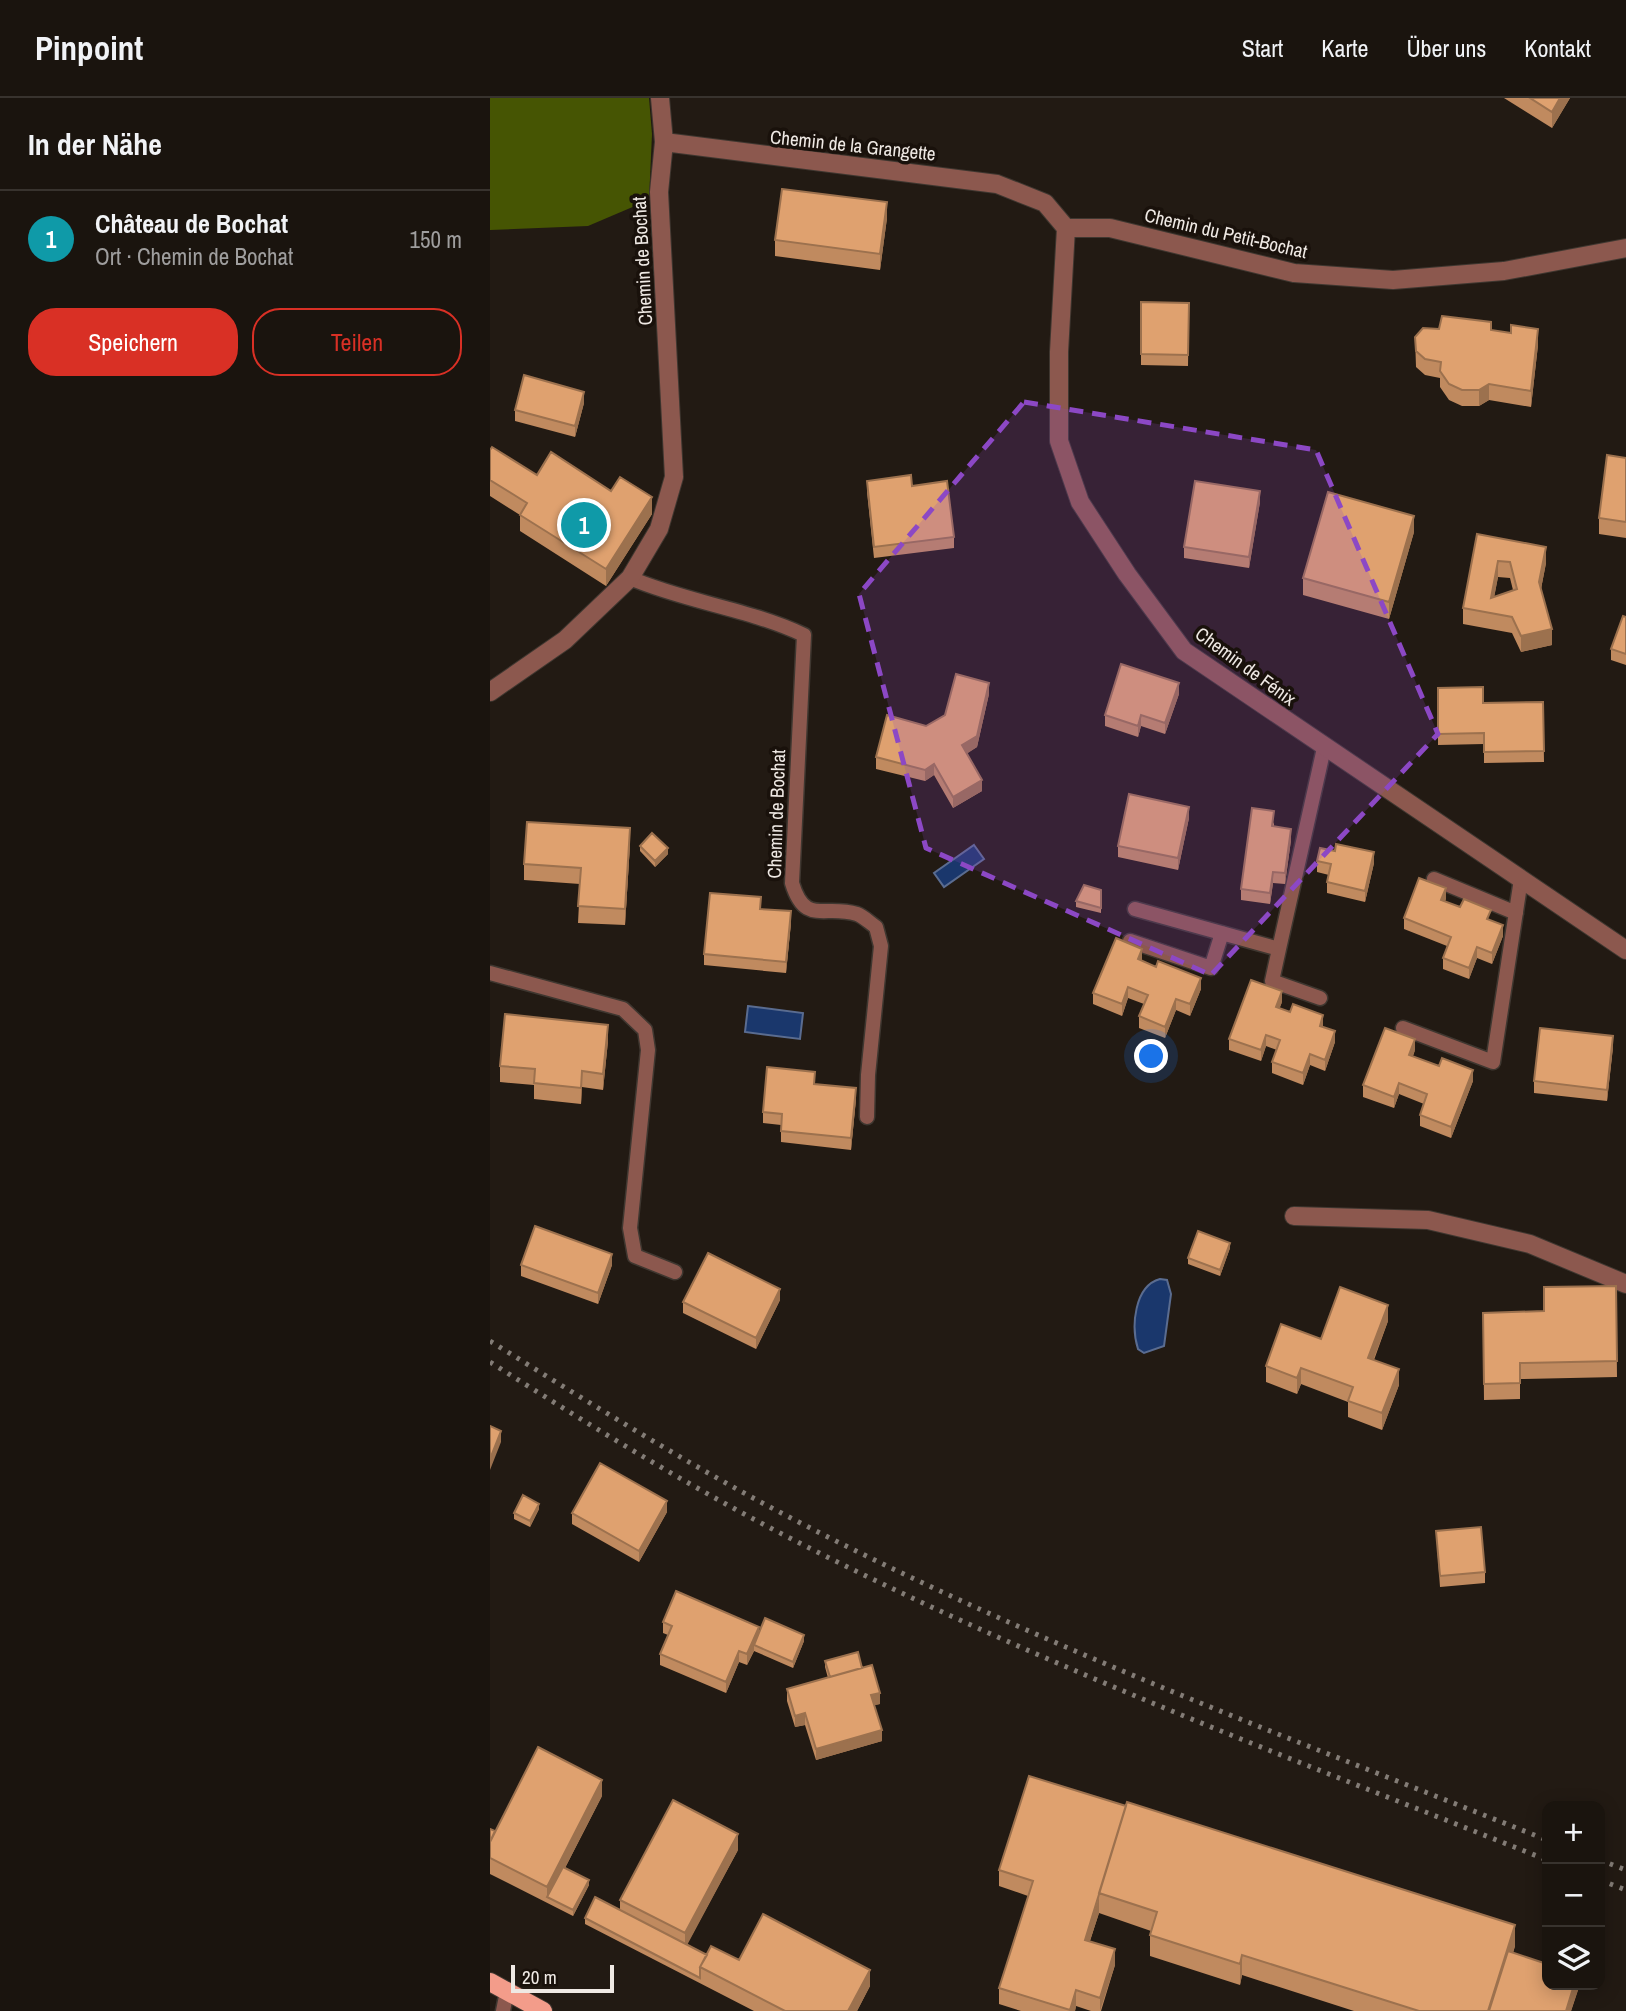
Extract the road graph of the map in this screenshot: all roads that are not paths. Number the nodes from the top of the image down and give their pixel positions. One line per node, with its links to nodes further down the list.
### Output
1 (660, 98): 2 (street)
2 (664, 142): 3 (street, Chemin de la Grangette); 5 (street, Chemin de Bochat)
3 (1066, 228): 4 (street, Chemin du Petit-Bochat); 7 (street, Chemin de Fénix)
4 (1626, 248)
5 (630, 578): 6 (street, Chemin de Bochat); 19 (lane, Chemin de Bochat)
6 (490, 692)
7 (1324, 748): 9 (street, Chemin de Fénix); 14 (lane)
8 (1434, 879): 11 (lane)
9 (1521, 879): 11 (lane); 15 (street, Chemin de Fénix)
10 (1135, 909): 12 (lane)
11 (1516, 913): 18 (lane)
12 (1222, 933): 13 (lane); 14 (lane)
13 (1130, 941)
14 (1279, 949): 17 (lane)
15 (1626, 950)
16 (490, 973): 21 (lane)
17 (1320, 998)
18 (1403, 1028)
19 (867, 1117)
20 (1294, 1216): 22 (street)
21 (675, 1272)
22 (1626, 1284)
23 (490, 1982): 24 (main road)
24 (507, 1992): 25 (lane); 26 (main road)
25 (503, 2011)
26 (543, 2011)

